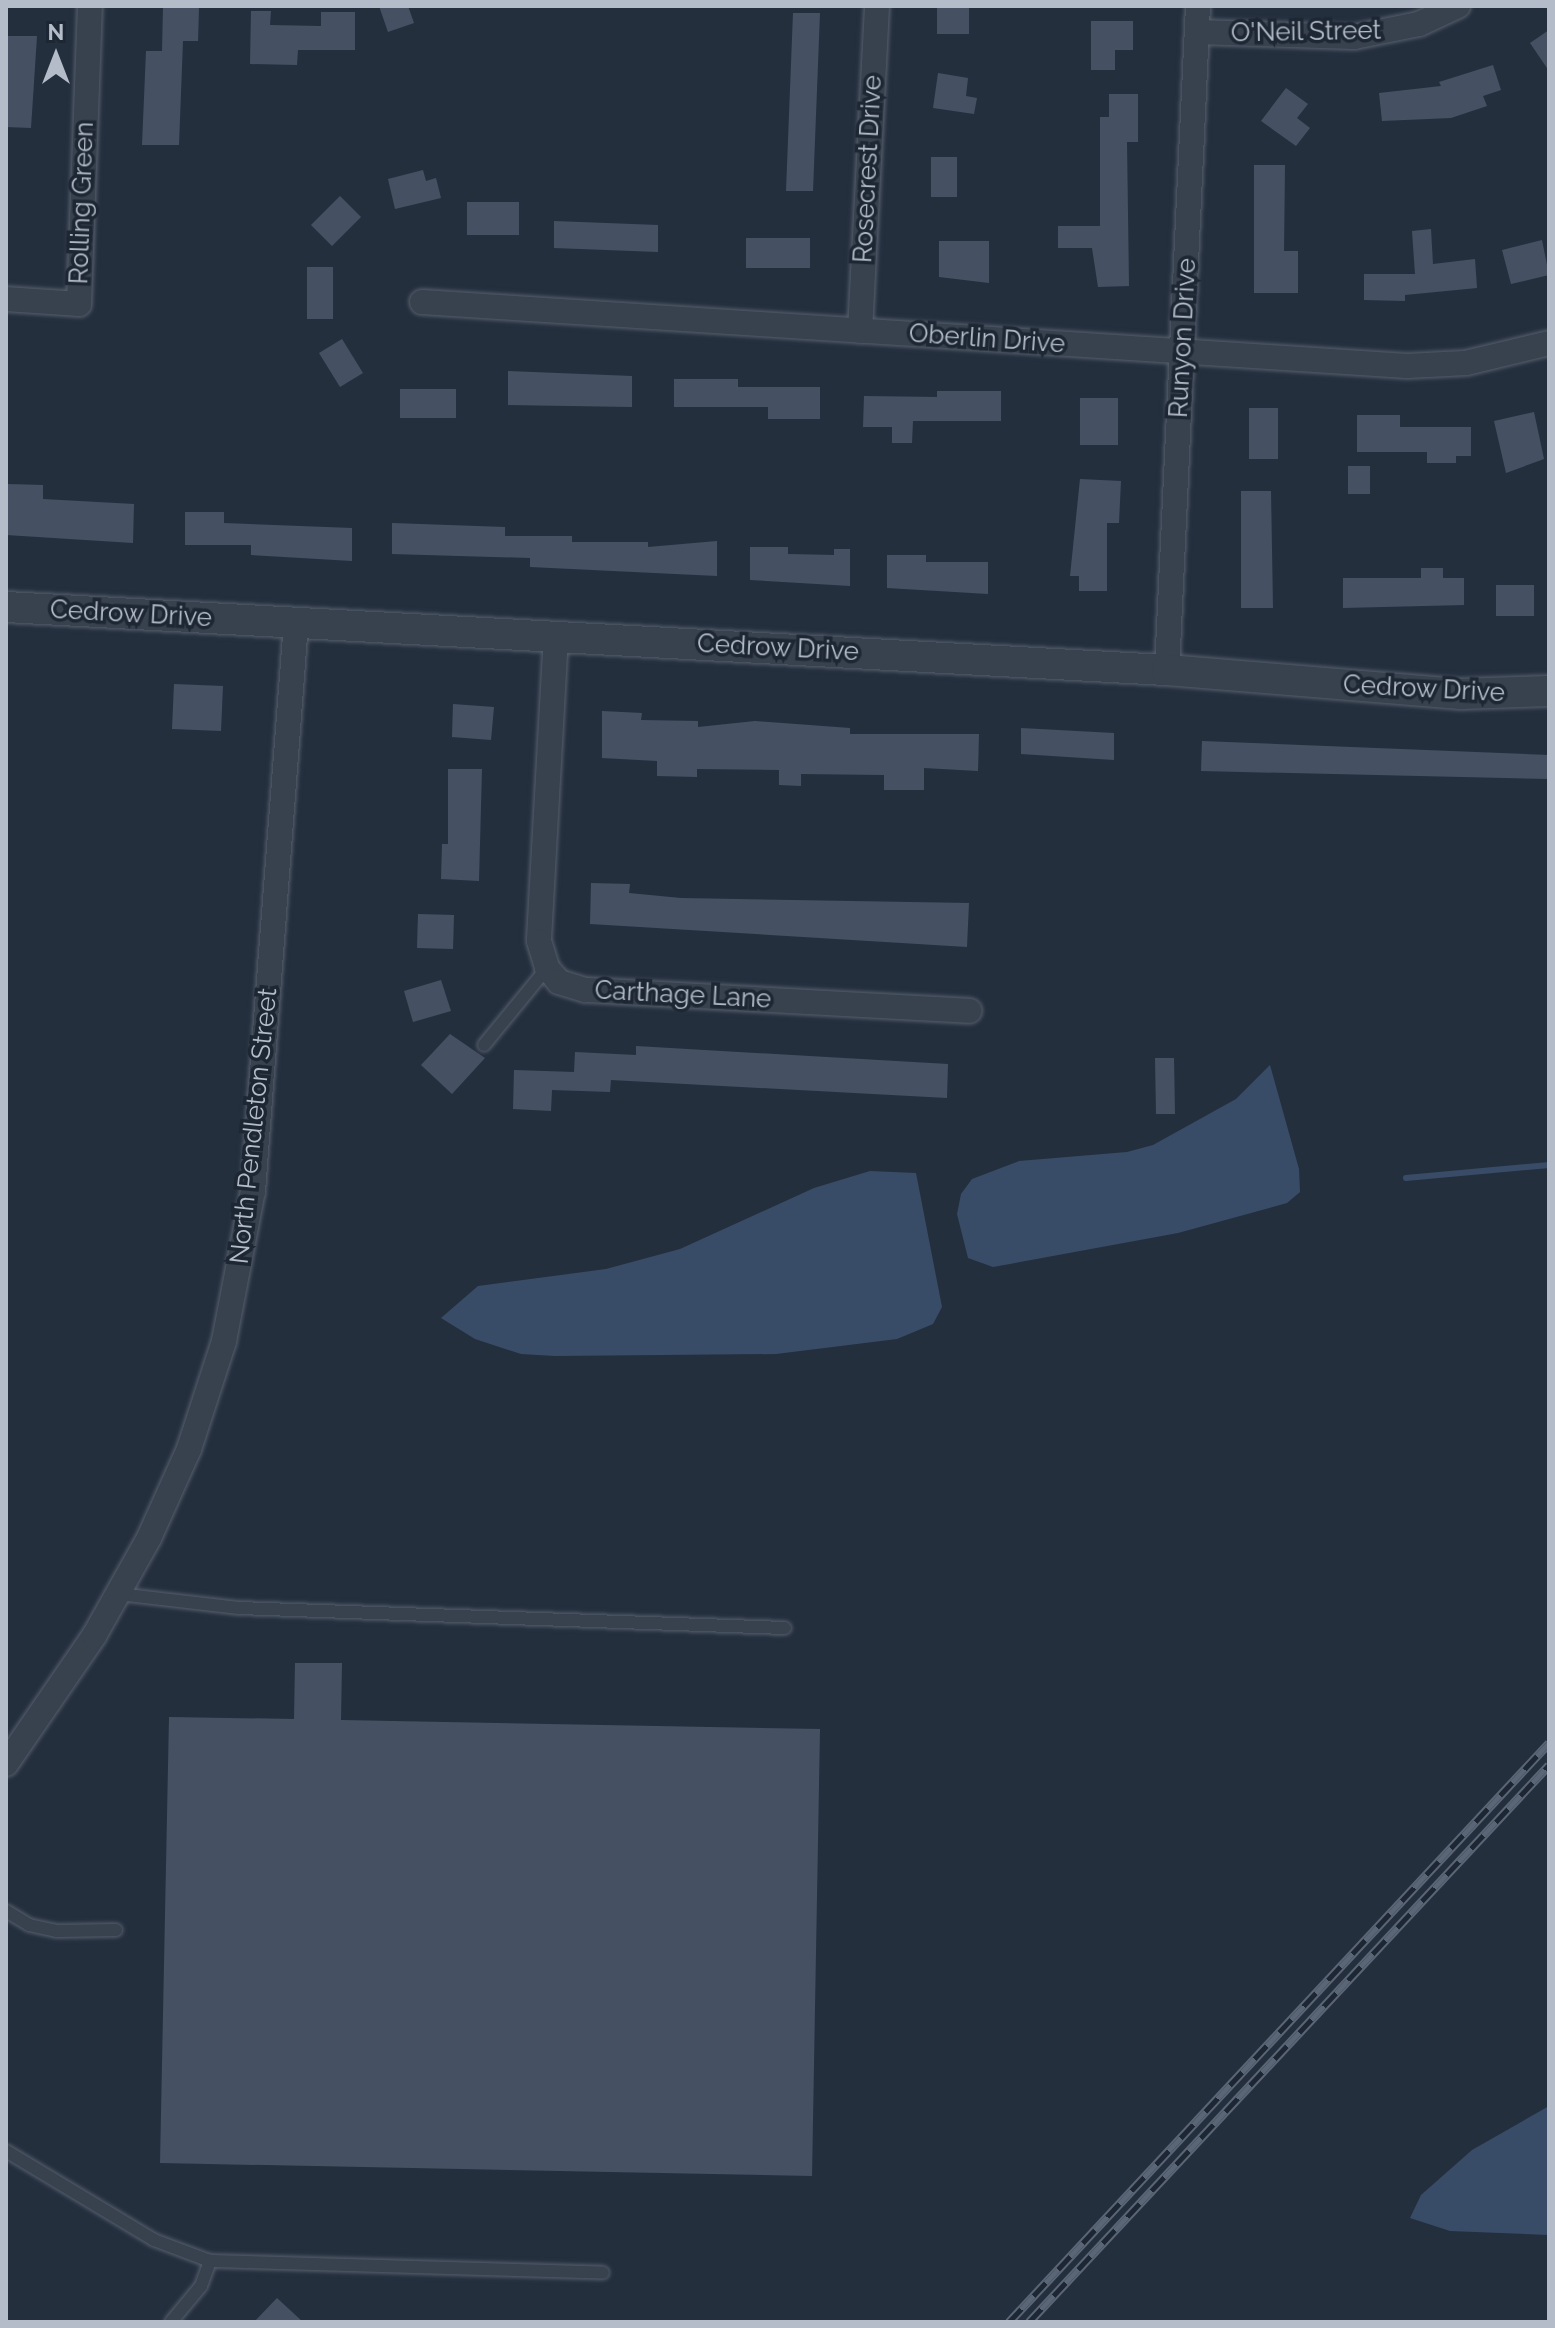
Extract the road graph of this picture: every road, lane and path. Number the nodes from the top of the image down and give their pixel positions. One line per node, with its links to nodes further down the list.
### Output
1 (90, 6): 6 (street, Rolling Green)
2 (877, 6): 8 (street, Rosecrest Drive)
3 (1198, 6): 5 (street, Runyon Drive)
4 (1458, 6): 5 (street, O'Neil Street)
5 (1197, 32): 10 (street, Runyon Drive)
6 (6, 299)
7 (422, 302): 8 (street, Oberlin Drive)
8 (860, 331): 10 (street, Oberlin Drive)
9 (1549, 343): 10 (street, Oberlin Drive)
10 (1182, 352): 14 (street, Runyon Drive)
11 (6, 607): 12 (street, Cedrow Drive)
12 (296, 623): 13 (street, Cedrow Drive); 19 (street, North Pendleton Street)
13 (556, 635): 14 (street, Cedrow Drive); 16 (street)
14 (1167, 670): 15 (street, Cedrow Drive)
15 (1549, 691)
16 (547, 968): 17 (street, Carthage Lane); 18 (lane)
17 (969, 1011)
18 (484, 1045)
19 (118, 1594): 20 (lane); 21 (street, North Pendleton Street)
20 (785, 1628)
21 (6, 1764)
22 (6, 1911): 23 (lane)
23 (116, 1930)
24 (6, 2151): 25 (lane)
25 (210, 2261): 26 (lane); 27 (lane)
26 (603, 2273)
27 (171, 2322)

